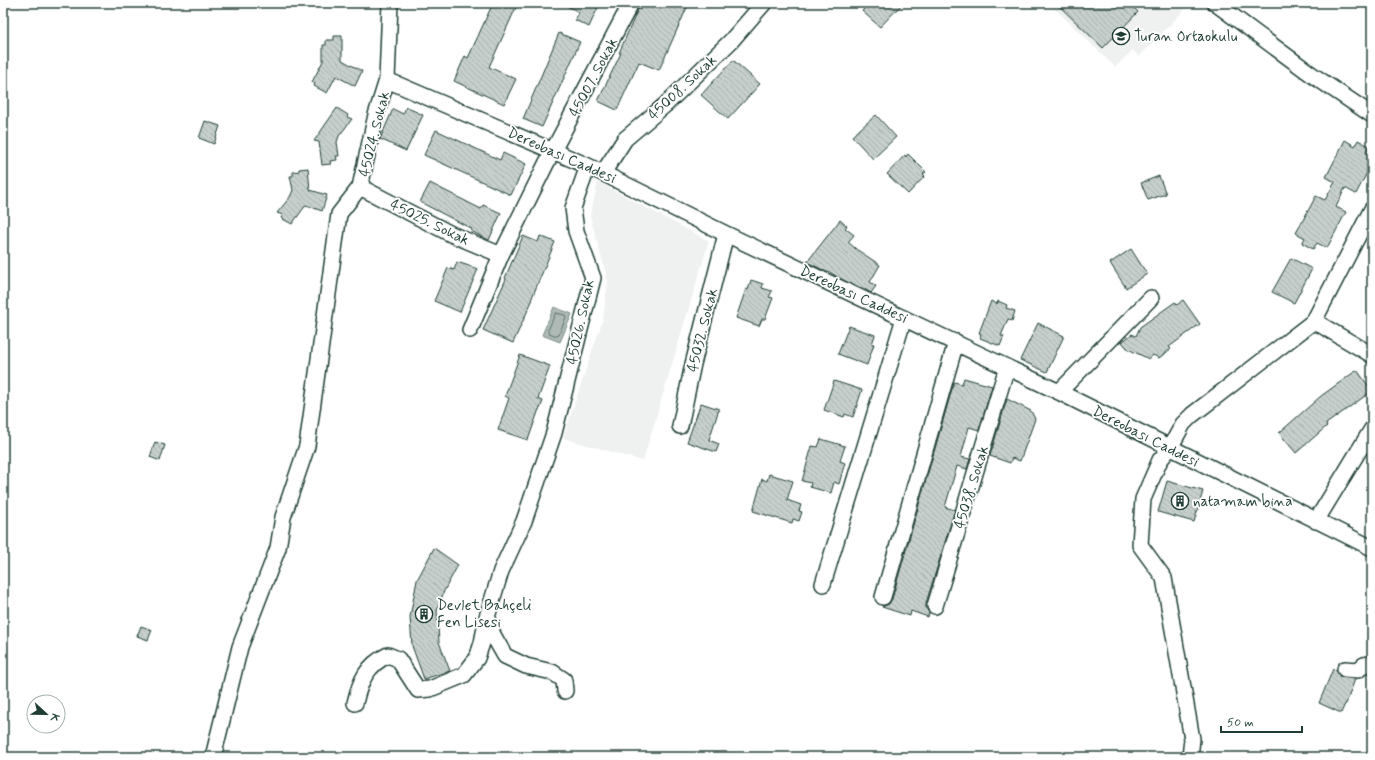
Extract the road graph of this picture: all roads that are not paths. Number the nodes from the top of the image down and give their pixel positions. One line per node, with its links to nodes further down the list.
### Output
1 (390, 3): 5 (street, 45024. Sokak)
2 (632, 3): 7 (street, 45007. Sokak)
3 (764, 3): 9 (street, 45008. Sokak)
4 (1215, 3): 6 (street)
5 (387, 80): 7 (street, Dereobası Caddesi); 10 (street, 45024. Sokak)
6 (1372, 115)
7 (554, 150): 8 (street, Dereobası Caddesi); 13 (street)
8 (588, 166): 9 (street, Dereobası Caddesi); 30 (street, 45026. Sokak)
9 (603, 173): 12 (street, Dereobası Caddesi)
10 (360, 187): 13 (street, 45025. Sokak); 35 (street)
11 (1372, 209): 16 (street)
12 (726, 234): 15 (street, Dereobası Caddesi); 22 (street, 45032. Sokak)
13 (501, 255): 17 (street)
14 (1151, 298): 21 (street)
15 (904, 318): 18 (street, Dereobası Caddesi); 27 (street)
16 (1314, 321): 19 (street); 24 (street)
17 (470, 330)
18 (956, 342): 20 (street, Dereobası Caddesi); 28 (street)
19 (1372, 355)
20 (1007, 368): 21 (street, Dereobası Caddesi); 29 (street, 45038. Sokak)
21 (1059, 392): 24 (street, Dereobası Caddesi)
22 (680, 426)
23 (1372, 429): 25 (street)
24 (1170, 448): 25 (street, Dereobası Caddesi); 36 (street)
25 (1316, 521): 26 (street, Dereobası Caddesi)
26 (1372, 548)
27 (823, 584)
28 (883, 597)
29 (935, 606)
30 (487, 617): 33 (street); 34 (street, 45026. Sokak)
31 (1372, 663): 32 (street)
32 (1345, 669)
33 (565, 691)
34 (355, 702)
35 (213, 757)
36 (1190, 757)

